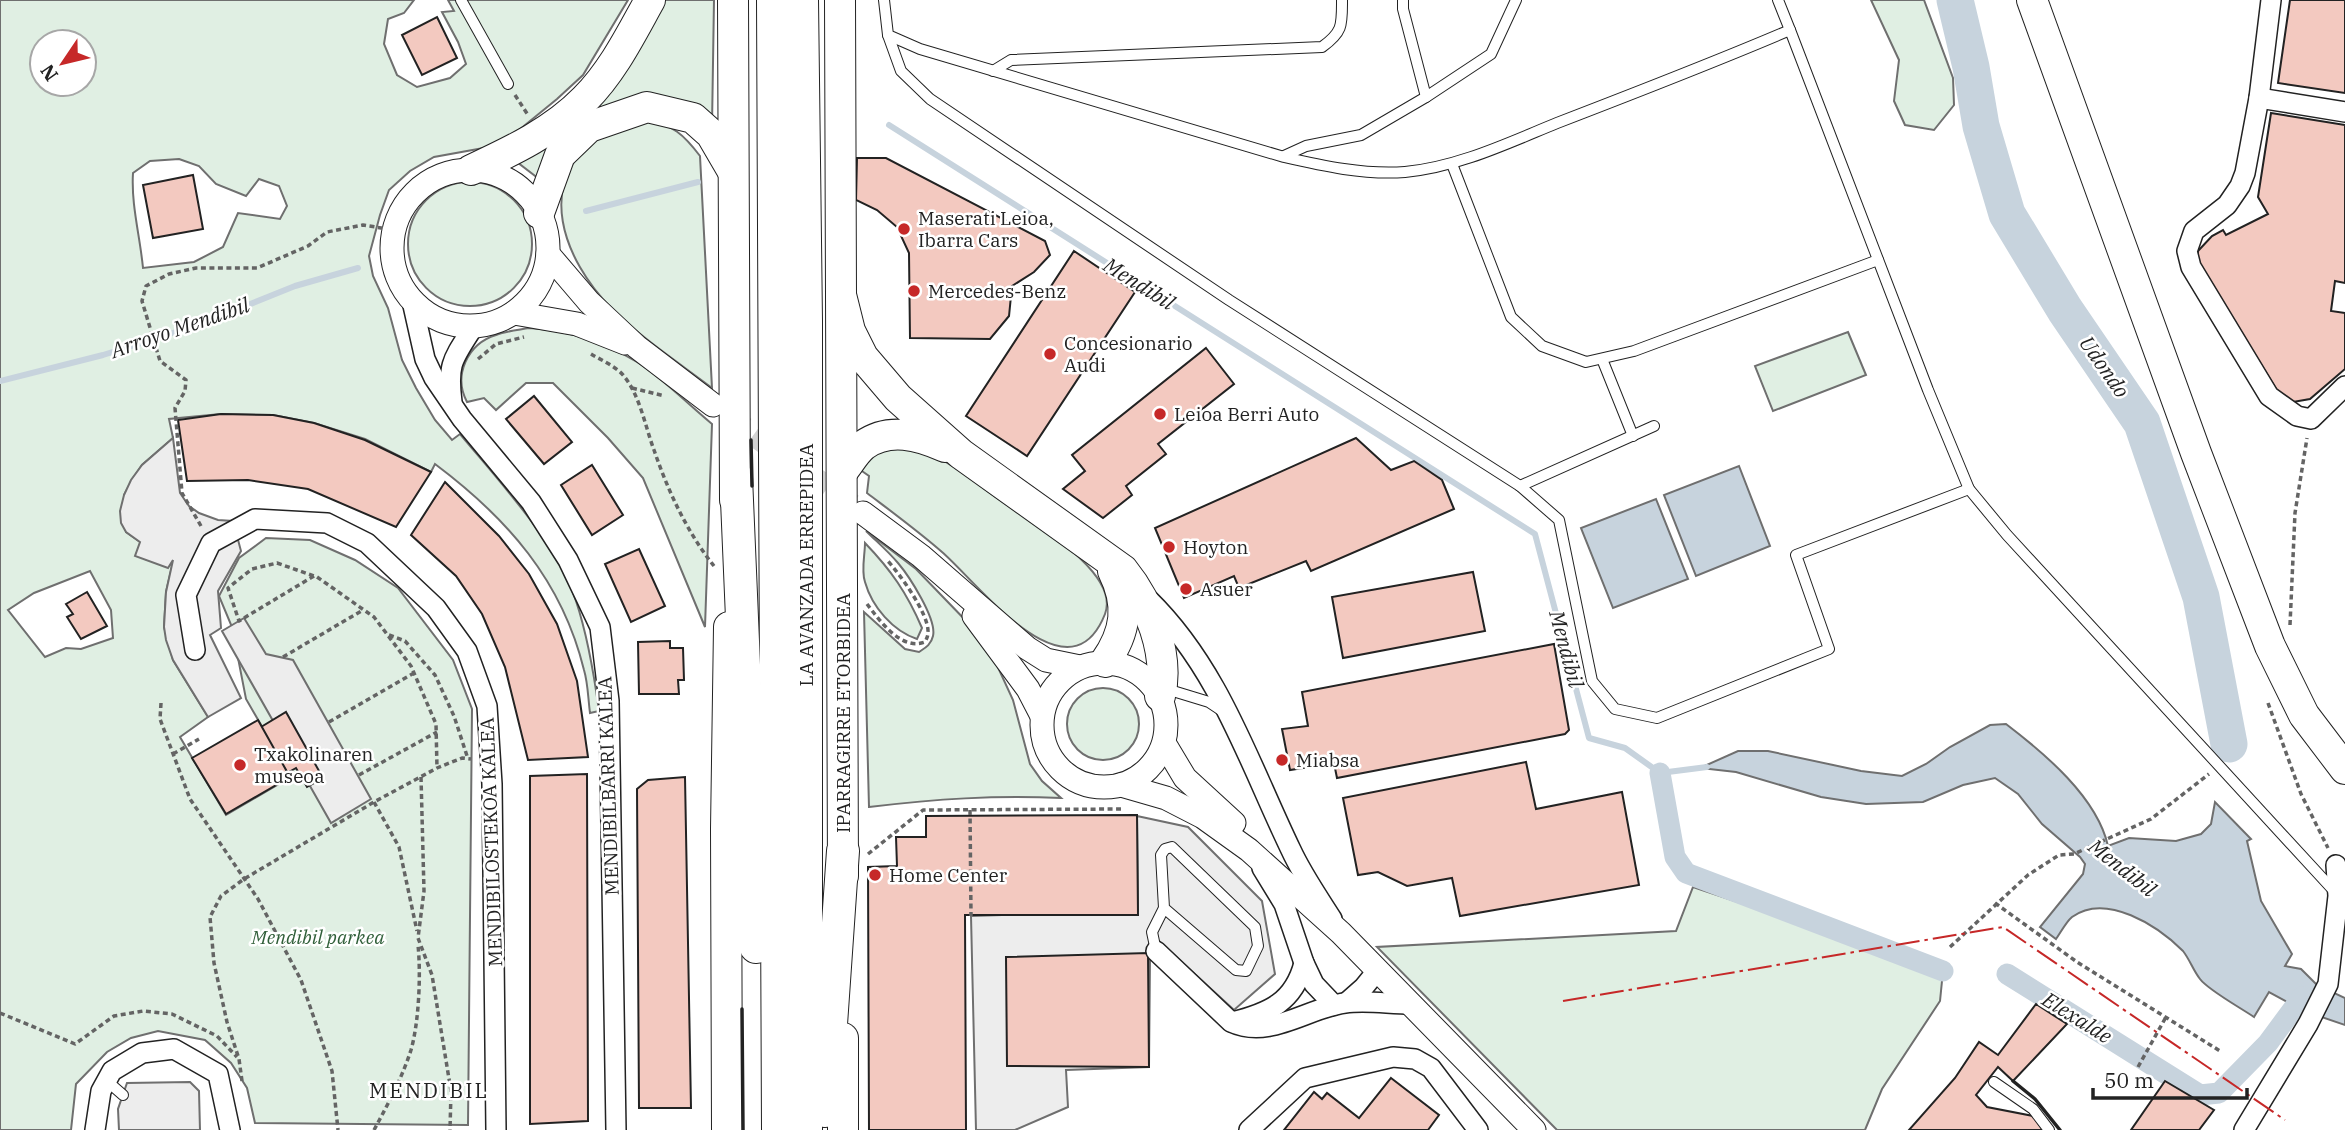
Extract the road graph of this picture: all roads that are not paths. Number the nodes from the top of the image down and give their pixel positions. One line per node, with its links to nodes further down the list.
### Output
1 (461, 0): 20 (lane)
2 (650, 0): 26 (main road)
3 (733, 0): 27 (main road)
4 (773, 0): 81 (highway, LA AVANZADA ERREPIDEA)
5 (802, 0): 34 (highway, LA AVANZADA ERREPIDEA)
6 (819, 0): 34 (highway)
7 (840, 0): 31 (main road)
8 (884, 0): 17 (lane)
9 (1342, 0): 19 (lane)
10 (1404, 0): 21 (lane)
11 (1516, 0): 21 (lane)
12 (1778, 0): 16 (lane)
13 (2032, 0): 18 (main road)
14 (2044, 0): 18 (main road)
15 (2271, 0): 22 (street)
16 (1790, 30): 25 (lane); 30 (lane)
17 (888, 35): 19 (lane); 46 (lane)
18 (2057, 69): 58 (main road)
19 (993, 71): 24 (lane)
20 (508, 84)
21 (1426, 97): 24 (lane)
22 (2259, 98): 23 (street); 38 (street)
23 (2345, 112)
24 (1284, 157): 25 (lane)
25 (1452, 164): 37 (lane)
26 (471, 170): 28 (street); 32 (street)
27 (733, 172): 28 (main road); 45 (main road)
28 (540, 213): 29 (street)
29 (548, 254): 33 (street); 36 (street)
30 (1878, 260): 37 (lane); 47 (lane)
31 (841, 295): 43 (main road); 44 (main road, IPARRAGIRRE ETORBIDEA)
32 (412, 301): 35 (street); 39 (street, MENDIBILBARRI KALEA)
33 (513, 313): 35 (street); 36 (street)
34 (806, 321): 82 (highway, LA AVANZADA ERREPIDEA)
35 (474, 327): 39 (street)
36 (637, 348): 40 (street)
37 (1602, 359): 42 (lane)
38 (2345, 386)
39 (452, 403): 78 (street, MENDIBILBARRI KALEA)
40 (713, 405)
41 (1654, 426): 42 (lane)
42 (1633, 436): 46 (lane)
43 (961, 454): 44 (main road); 49 (main road)
44 (842, 472): 61 (main road, IPARRAGIRRE ETORBIDEA)
45 (736, 477): 79 (main road); 80 (highway)
46 (1520, 486): 47 (lane)
47 (1969, 489): 63 (lane)
48 (863, 513): 50 (street)
49 (1105, 555): 51 (main road); 53 (main road)
50 (921, 556): 53 (street); 56 (street)
51 (1137, 588): 54 (main road); 55 (street)
52 (195, 650): 77 (street, MENDIBILOSTEKOA KALEA)
53 (1093, 665): 54 (street); 56 (street)
54 (1158, 690): 55 (lane); 57 (street)
55 (1230, 715): 65 (street)
56 (1042, 716): 59 (street)
57 (1164, 743): 59 (street); 65 (street)
58 (2345, 769)
59 (1121, 785): 60 (street)
60 (1249, 850): 65 (street); 67 (street)
61 (843, 863): 83 (highway); 84 (main road, IPARRAGIRRE ETORBIDEA)
62 (2336, 865): 63 (street)
63 (2342, 899): 89 (street)
64 (1164, 908): 64 (lane); 66 (lane)
65 (1341, 933): 68 (street)
66 (1156, 951): 71 (street)
67 (1304, 963): 69 (street); 71 (street)
68 (1377, 971): 69 (street); 70 (street)
69 (1341, 1003): 70 (street); 71 (street)
70 (1410, 1004): 87 (street)
71 (1231, 1023)
72 (107, 1081): 74 (lane); 75 (street); 76 (street)
73 (1994, 1082): 88 (lane)
74 (123, 1095)
75 (95, 1130)
76 (230, 1130)
77 (496, 1130)
78 (616, 1130)
79 (727, 1130)
80 (761, 1130)
81 (778, 1130)
82 (806, 1130)
83 (824, 1130)
84 (843, 1130)
85 (1249, 1130): 86 (street)
86 (1478, 1130)
87 (1534, 1130)
88 (2049, 1130)
89 (2244, 1130)

